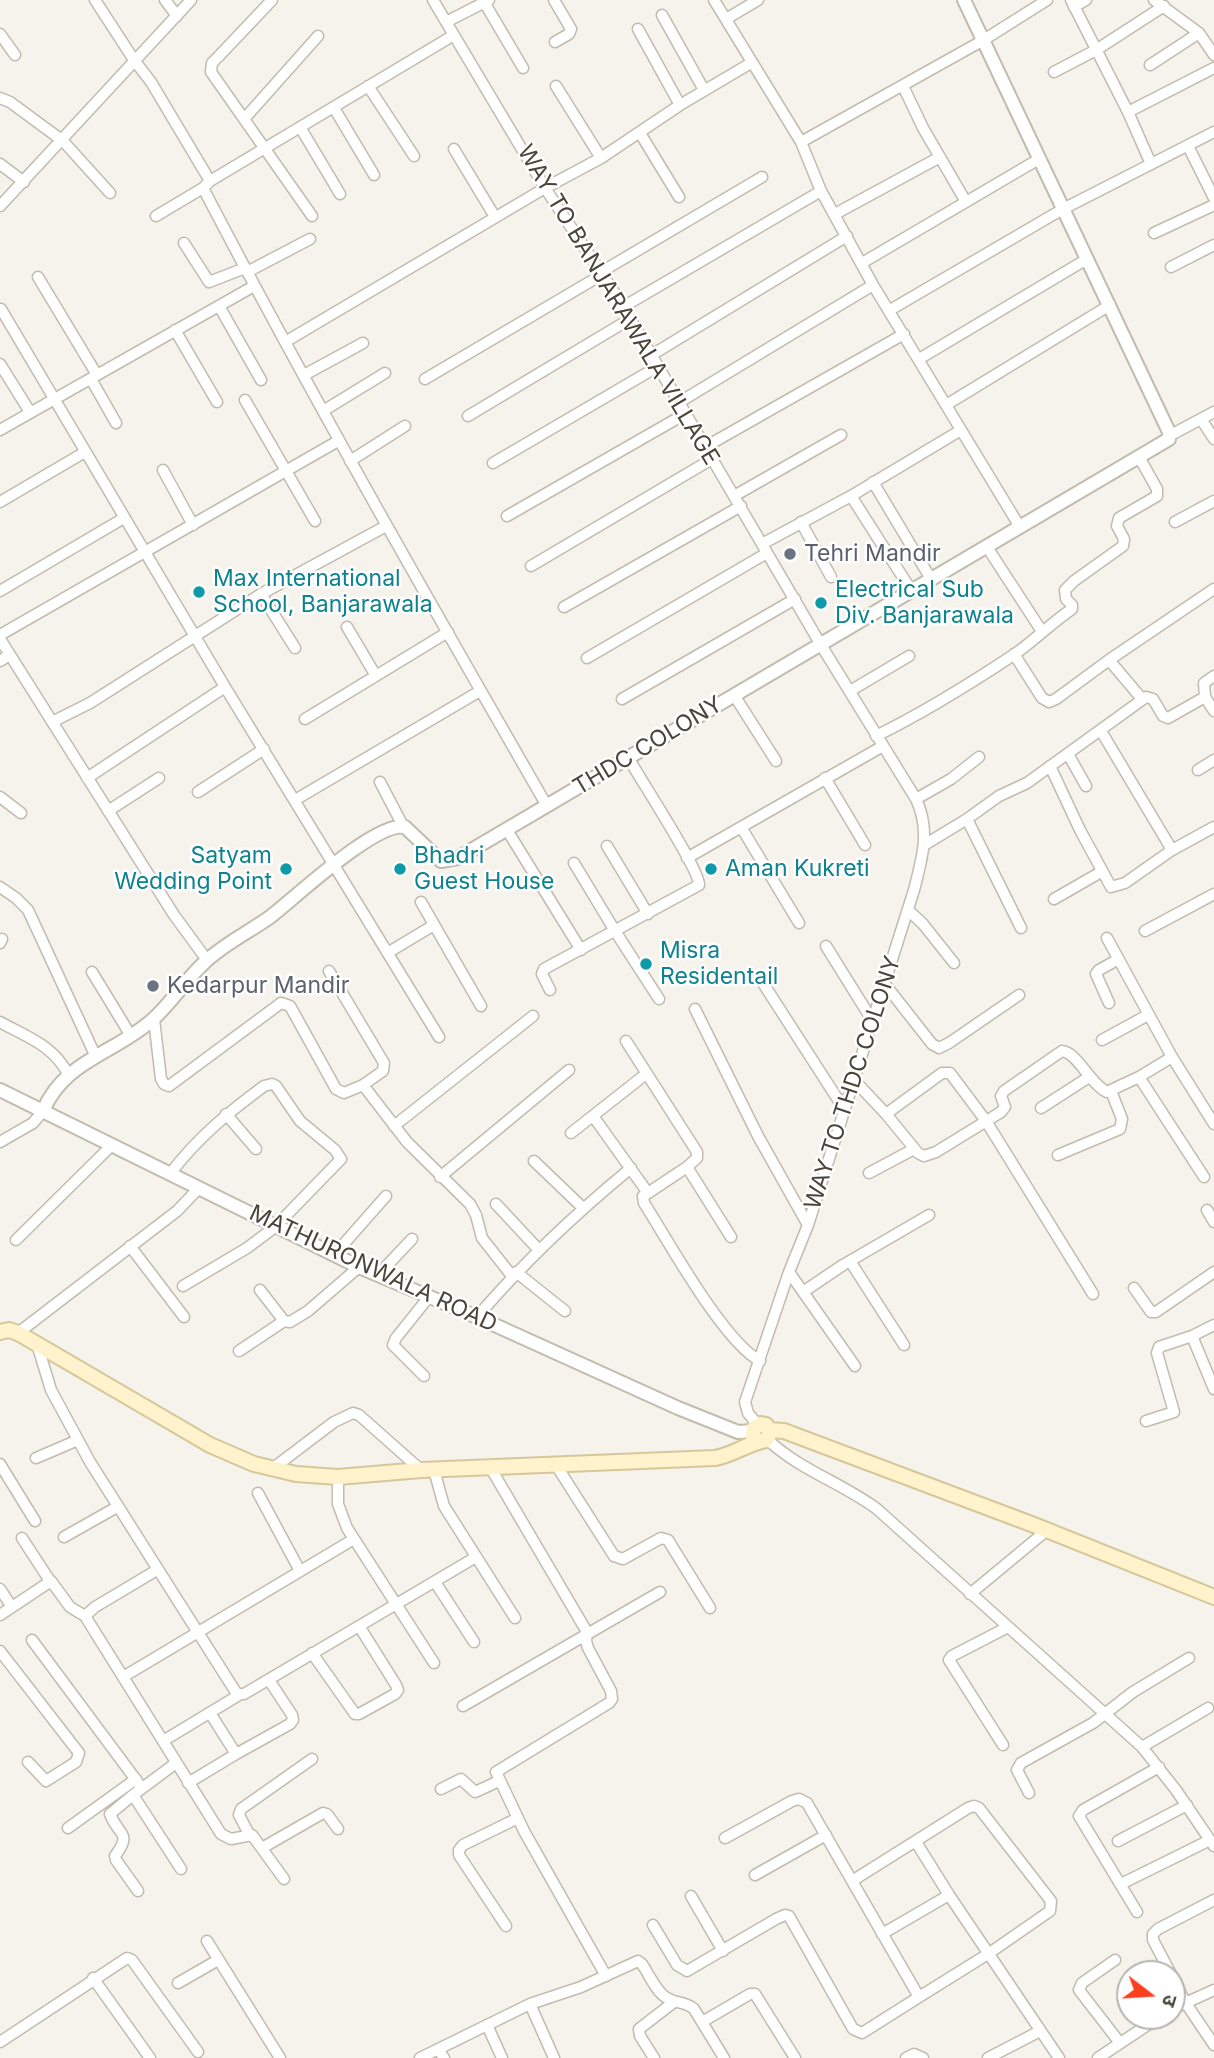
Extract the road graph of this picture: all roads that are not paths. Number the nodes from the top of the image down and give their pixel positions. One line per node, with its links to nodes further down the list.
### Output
1 (95, 0): 30 (street)
2 (165, 0): 17 (street)
3 (191, 0): 17 (street)
4 (272, 0): 44 (street)
5 (433, 0): 19 (street, WAY TO BANJARAWALA VILLAGE)
6 (554, 0): 26 (street)
7 (714, 0): 18 (street)
8 (758, 0): 18 (street)
9 (965, 0): 25 (street)
10 (1047, 0): 25 (street)
11 (1086, 0): 14 (street)
12 (1154, 0): 15 (street)
13 (486, 1): 19 (street); 33 (street)
14 (1072, 3): 27 (street)
15 (1164, 6): 21 (street); 27 (street)
16 (662, 15): 39 (street)
17 (177, 16): 30 (street)
18 (726, 19): 31 (street)
19 (446, 22): 23 (street, WAY TO BANJARAWALA VILLAGE)
20 (638, 29): 41 (street)
21 (1199, 33): 29 (street); 32 (street)
22 (0, 34): 28 (street)
23 (454, 35): 36 (street); 63 (street, WAY TO BANJARAWALA VILLAGE)
24 (318, 36): 44 (street)
25 (982, 41): 38 (street); 56 (street)
26 (555, 42)
27 (1096, 50): 35 (street); 43 (street)
28 (15, 55)
29 (1214, 55)
30 (134, 60): 48 (street); 62 (street)
31 (751, 63): 39 (street); 49 (street)
32 (1150, 65)
33 (523, 68)
34 (1214, 68): 43 (street)
35 (1054, 72)
36 (368, 86): 42 (street); 53 (street)
37 (556, 86): 55 (street)
38 (902, 86): 49 (street); 54 (street)
39 (705, 90): 41 (street)
40 (0, 99): 48 (street)
41 (680, 104): 47 (street)
42 (334, 107): 45 (street); 59 (street)
43 (1128, 113): 58 (street)
44 (245, 118): 51 (street)
45 (300, 127): 51 (street); 66 (street)
46 (1214, 132): 50 (street)
47 (640, 133): 55 (street); 67 (street)
48 (63, 141): 61 (street); 65 (street)
49 (801, 142): 64 (street)
50 (1188, 146): 58 (street); 68 (street)
51 (264, 148): 62 (street); 75 (street)
52 (454, 149): 76 (street)
53 (414, 156)
54 (940, 157): 69 (street); 73 (street)
55 (601, 158): 63 (street)
56 (1039, 159): 69 (street); 72 (street)
57 (0, 163): 61 (street)
58 (1151, 164): 72 (street)
59 (374, 175)
60 (762, 177): 86 (street)
61 (24, 182): 71 (street)
62 (206, 184): 74 (street); 85 (street)
63 (545, 188): 76 (street); 86 (street, WAY TO BANJARAWALA VILLAGE)
64 (821, 191): 73 (street); 92 (street)
65 (110, 192)
66 (340, 194)
67 (680, 197)
68 (1214, 198)
69 (966, 202): 83 (street)
70 (1214, 205): 77 (street)
71 (0, 206)
72 (1063, 209): 82 (street); 94 (street)
73 (835, 214): 78 (street)
74 (156, 216)
75 (312, 216)
76 (495, 217): 98 (street)
77 (1154, 233)
78 (847, 236): 83 (street); 100 (street)
79 (310, 239): 85 (street)
80 (184, 243): 85 (street)
81 (1214, 244): 84 (street)
82 (1087, 259): 90 (street); 101 (street)
83 (862, 262): 88 (street)
84 (1171, 267)
85 (246, 270): 89 (street)
86 (602, 273): 92 (street, WAY TO BANJARAWALA VILLAGE); 107 (street)
87 (38, 278): 106 (street)
88 (873, 285): 94 (street); 112 (street)
89 (254, 286): 91 (street); 98 (street)
90 (1110, 305): 113 (street); 125 (street)
91 (219, 306): 96 (street); 108 (street)
92 (623, 307): 95 (street, WAY TO BANJARAWALA VILLAGE)
93 (1, 309): 109 (street)
94 (890, 310): 97 (street)
95 (629, 319): 100 (street, WAY TO BANJARAWALA VILLAGE); 118 (street)
96 (176, 330): 106 (street); 111 (street)
97 (904, 334): 101 (street); 128 (street)
98 (285, 342): 105 (street)
99 (363, 343): 105 (street)
100 (650, 356): 103 (street, WAY TO BANJARAWALA VILLAGE)
101 (919, 359): 113 (street)
102 (0, 364): 115 (street)
103 (657, 367): 112 (street, WAY TO BANJARAWALA VILLAGE); 133 (street)
104 (386, 373): 114 (street)
105 (304, 375): 114 (street)
106 (94, 377): 109 (street); 120 (street)
107 (425, 379)
108 (261, 380)
109 (55, 400): 115 (street); 129 (street)
110 (245, 400): 135 (street)
111 (217, 402)
112 (678, 403): 117 (street, WAY TO BANJARAWALA VILLAGE)
113 (946, 405): 123 (street)
114 (323, 411): 127 (street)
115 (30, 412): 122 (street)
116 (1214, 412): 119 (street)
117 (685, 414): 128 (street, WAY TO BANJARAWALA VILLAGE); 142 (street)
118 (468, 416)
119 (1201, 419): 125 (street); 126 (street)
120 (116, 423)
121 (405, 426): 132 (street)
122 (0, 430)
123 (961, 430): 136 (street); 149 (street)
124 (841, 435): 137 (street)
125 (1169, 436): 130 (street, THDC COLONY)
126 (1214, 439)
127 (338, 441): 132 (street); 135 (street)
128 (705, 447): 131 (street, WAY TO BANJARAWALA VILLAGE)
129 (85, 452): 140 (street); 143 (street)
130 (1139, 457): 149 (street, THDC COLONY); 163 (street)
131 (712, 459): 137 (street, WAY TO BANJARAWALA VILLAGE); 153 (street)
132 (350, 461): 148 (street)
133 (493, 463)
134 (163, 470): 147 (street)
135 (284, 470): 144 (street); 147 (street)
136 (873, 482): 138 (street); 155 (street)
137 (734, 496): 141 (street, WAY TO BANJARAWALA VILLAGE)
138 (851, 496): 145 (street); 158 (street)
139 (1214, 501): 146 (street)
140 (0, 502)
141 (741, 506): 151 (street, WAY TO BANJARAWALA VILLAGE); 161 (street)
142 (507, 516)
143 (124, 518): 152 (street); 157 (street)
144 (315, 522)
145 (801, 522): 151 (street); 154 (street)
146 (1175, 522)
147 (193, 524): 152 (street)
148 (386, 526): 159 (street); 164 (street)
149 (1020, 527): 150 (street, THDC COLONY)
150 (987, 547): 155 (street, THDC COLONY); 163 (street)
151 (764, 548): 160 (street, WAY TO BANJARAWALA VILLAGE); 172 (street)
152 (145, 553): 165 (street); 166 (street)
153 (531, 566)
154 (831, 577)
155 (931, 579): 158 (street, THDC COLONY)
156 (1214, 589): 173 (street)
157 (0, 590)
158 (911, 590): 167 (street, THDC COLONY)
159 (261, 594): 166 (street); 168 (street)
160 (795, 599): 167 (street, WAY TO BANJARAWALA VILLAGE); 182 (street)
161 (564, 607)
162 (347, 627): 175 (street)
163 (1041, 631): 169 (street)
164 (448, 632): 175 (street); 178 (street)
165 (0, 637): 170 (street)
166 (196, 638): 177 (street); 186 (street)
167 (821, 645): 179 (street); 180 (street, THDC COLONY)
168 (295, 648)
169 (1014, 654): 173 (street); 188 (street)
170 (9, 655): 174 (street); 186 (street)
171 (909, 656): 179 (street)
172 (587, 658)
173 (1109, 660): 183 (street)
174 (0, 662)
175 (376, 676): 185 (street)
176 (1214, 676): 181 (street)
177 (225, 687): 189 (street); 197 (street)
178 (480, 691): 205 (street); 206 (street)
179 (850, 691): 188 (street)
180 (734, 695): 192 (street, THDC COLONY); 194 (street)
181 (1205, 696): 183 (street); 184 (street)
182 (622, 699)
183 (1142, 699): 187 (street)
184 (1214, 711)
185 (305, 719)
186 (52, 722): 197 (street)
187 (1101, 731): 190 (street); 217 (street)
188 (879, 741): 199 (street); 204 (street, WAY TO THDC COLONY)
189 (264, 749): 202 (street); 205 (street)
190 (1068, 754): 195 (street); 201 (street)
191 (979, 757): 204 (street)
192 (629, 759): 206 (street, THDC COLONY); 218 (street)
193 (1214, 760): 196 (street)
194 (776, 761)
195 (1050, 766): 209 (street); 221 (street)
196 (1198, 770)
197 (87, 778): 207 (street)
198 (159, 778): 207 (street)
199 (825, 778): 211 (street); 215 (street)
200 (380, 782): 210 (street)
201 (1086, 786)
202 (198, 792)
203 (0, 797): 208 (street)
204 (916, 799): 214 (street, WAY TO THDC COLONY)
205 (295, 800): 220 (street)
206 (547, 806): 212 (street, THDC COLONY)
207 (108, 811): 237 (street)
208 (21, 813)
209 (967, 819): 214 (street); 230 (street)
210 (403, 826): 212 (street, THDC COLONY); 220 (street)
211 (741, 827): 218 (street); 228 (street)
212 (507, 830): 235 (street)
213 (1213, 831): 217 (street)
214 (926, 844): 226 (street, WAY TO THDC COLONY)
215 (865, 845)
216 (607, 846): 227 (street)
217 (1172, 850): 221 (street)
218 (687, 858): 227 (street)
219 (575, 863): 231 (street)
220 (333, 866): 236 (street); 237 (street)
221 (1101, 872): 224 (street)
222 (0, 887): 259 (street)
223 (1214, 894): 232 (street)
224 (1054, 899)
225 (421, 902): 229 (street)
226 (908, 910): 239 (street); 243 (street, WAY TO THDC COLONY)
227 (648, 914): 231 (street)
228 (799, 923)
229 (434, 925): 236 (street); 248 (street)
230 (1021, 928)
231 (615, 932): 235 (street); 246 (street)
232 (1144, 932)
233 (1107, 938): 238 (street)
234 (826, 946): 253 (street)
235 (580, 950): 244 (street)
236 (389, 952): 256 (street)
237 (207, 960): 252 (street)
238 (1117, 960): 247 (street); 250 (street)
239 (954, 963)
240 (329, 971): 267 (street)
241 (92, 972): 255 (street)
242 (761, 980): 271 (street)
243 (884, 983): 245 (street); 253 (street, WAY TO THDC COLONY)
244 (550, 990)
245 (1019, 995)
246 (659, 999)
247 (1109, 1003)
248 (481, 1006)
249 (695, 1009): 300 (street)
250 (1148, 1015): 257 (street); 260 (street)
251 (533, 1016): 278 (street)
252 (154, 1019): 255 (street); 267 (street)
253 (872, 1020): 266 (street, WAY TO THDC COLONY)
254 (0, 1022): 262 (street)
255 (131, 1037): 259 (street)
256 (439, 1037)
257 (1102, 1040)
258 (626, 1041): 263 (street)
259 (96, 1057): 262 (street)
260 (1172, 1057): 265 (street); 277 (street)
261 (569, 1070): 290 (street)
262 (68, 1074): 272 (street)
263 (646, 1074): 275 (street); 286 (street)
264 (1089, 1077): 269 (street); 270 (street); 276 (street)
265 (1139, 1077): 269 (street); 291 (street)
266 (854, 1080): 271 (street, WAY TO THDC COLONY); 274 (street)
267 (363, 1085): 278 (street)
268 (0, 1090): 272 (street, MATHURONWALA ROAD)
269 (1111, 1091): 284 (street)
270 (1041, 1108)
271 (844, 1109): 300 (street, WAY TO THDC COLONY)
272 (43, 1111): 280 (street); 281 (street, MATHURONWALA ROAD)
273 (226, 1114): 282 (street); 289 (street); 301 (street)
274 (886, 1114): 276 (street); 283 (street)
275 (593, 1116): 279 (street); 287 (street)
276 (986, 1121): 283 (street); 318 (street)
277 (1214, 1124)
278 (394, 1126): 290 (street)
279 (571, 1133)
280 (0, 1142)
281 (111, 1146): 289 (street, MATHURONWALA ROAD); 304 (street)
282 (256, 1149)
283 (914, 1149): 288 (street)
284 (1058, 1155)
285 (534, 1161): 296 (street)
286 (687, 1167): 293 (street); 302 (street)
287 (631, 1168): 293 (street); 296 (street)
288 (869, 1173)
289 (170, 1174): 292 (street, MATHURONWALA ROAD)
290 (440, 1177): 312 (street)
291 (1205, 1177)
292 (200, 1188): 301 (street, MATHURONWALA ROAD); 305 (street)
293 (648, 1193): 330 (street)
294 (386, 1196): 307 (street)
295 (496, 1204): 306 (street)
296 (582, 1208): 306 (street)
297 (1207, 1210): 299 (street)
298 (929, 1215): 308 (street)
299 (1214, 1222)
300 (808, 1225): 310 (street, WAY TO THDC COLONY)
301 (275, 1227): 307 (street, MATHURONWALA ROAD); 314 (street)
302 (731, 1237)
303 (412, 1239): 313 (street)
304 (16, 1240)
305 (130, 1246): 321 (street); 325 (street)
306 (538, 1249): 312 (street)
307 (334, 1255): 309 (street, MATHURONWALA ROAD)
308 (850, 1261): 317 (street); 328 (street)
309 (359, 1267): 313 (street, MATHURONWALA ROAD); 323 (street)
310 (789, 1272): 317 (street); 330 (street, WAY TO THDC COLONY)
311 (1214, 1272): 315 (street)
312 (514, 1274): 320 (street); 322 (street)
313 (378, 1275): 319 (street, MATHURONWALA ROAD)
314 (183, 1286)
315 (1134, 1288)
316 (260, 1290): 323 (street)
317 (803, 1292): 331 (street)
318 (1093, 1294)
319 (428, 1298): 322 (street, MATHURONWALA ROAD); 332 (street)
320 (565, 1311)
321 (184, 1317)
322 (477, 1317): 335 (street, MATHURONWALA ROAD)
323 (284, 1321): 329 (street)
324 (1214, 1325): 326 (street)
325 (7, 1330): 327 (main road)
326 (1192, 1336): 333 (street); 334 (street)
327 (37, 1344): 336 (street); 341 (main road)
328 (904, 1345)
329 (239, 1351)
330 (760, 1361): 335 (street, WAY TO THDC COLONY)
331 (855, 1366)
332 (424, 1376)
333 (1214, 1389)
334 (1146, 1421)
335 (761, 1433): 339 (main road); 347 (main road); 358 (street)
336 (78, 1440): 337 (street); 345 (street)
337 (36, 1458)
338 (0, 1464): 346 (street)
339 (556, 1465): 340 (main road); 362 (street)
340 (490, 1467): 342 (main road); 369 (street)
341 (272, 1469): 342 (street); 343 (main road)
342 (427, 1470): 343 (main road); 351 (street)
343 (338, 1477): 350 (street)
344 (258, 1493): 353 (street)
345 (117, 1507): 348 (street); 352 (street)
346 (35, 1521)
347 (1046, 1531): 358 (street); 359 (main road)
348 (64, 1537)
349 (22, 1538): 354 (street)
350 (354, 1539): 353 (street); 360 (street)
351 (476, 1558): 355 (street); 365 (street)
352 (157, 1570): 364 (street); 368 (street)
353 (300, 1572): 368 (street)
354 (50, 1581): 361 (street); 364 (street)
355 (435, 1583): 360 (street); 371 (street)
356 (0, 1590): 361 (street)
357 (660, 1592): 369 (street)
358 (970, 1594): 367 (street)
359 (1214, 1597)
360 (398, 1604): 366 (street); 375 (street)
361 (12, 1607): 363 (street)
362 (710, 1608)
363 (0, 1615)
364 (85, 1616): 376 (street)
365 (515, 1618)
366 (359, 1626): 373 (street); 373 (street)
367 (1008, 1627): 382 (street); 384 (street)
368 (200, 1632): 376 (street); 378 (street)
369 (587, 1632): 379 (street); 391 (street)
370 (32, 1640): 393 (street)
371 (474, 1642)
372 (0, 1651): 388 (street)
373 (312, 1653): 377 (street)
374 (1189, 1658): 382 (street)
375 (434, 1663)
376 (123, 1677): 383 (street)
377 (269, 1680): 378 (street); 386 (street)
378 (239, 1695): 381 (street)
379 (463, 1706)
380 (1208, 1708): 385 (street)
381 (210, 1713): 383 (street); 386 (street)
382 (1105, 1714): 385 (street); 395 (street)
383 (163, 1741): 389 (street)
384 (1003, 1745)
385 (1142, 1747): 390 (street)
386 (236, 1754): 392 (street)
387 (312, 1759): 401 (street)
388 (28, 1762)
389 (176, 1763): 392 (street); 393 (street)
390 (1159, 1767): 397 (street); 412 (street)
391 (499, 1781): 394 (street); 398 (street)
392 (188, 1783): 401 (street)
393 (139, 1784): 396 (street); 399 (street)
394 (441, 1788)
395 (1029, 1793)
396 (132, 1795): 408 (street); 413 (street)
397 (1186, 1805): 404 (street); 406 (street)
398 (517, 1818): 419 (street); 427 (street)
399 (68, 1828)
400 (338, 1829): 407 (street)
401 (249, 1834): 407 (street)
402 (826, 1835): 403 (street); 409 (street); 411 (street)
403 (725, 1838)
404 (1118, 1841)
405 (916, 1842): 411 (street); 414 (street); 423 (street)
406 (1212, 1843): 412 (street)
407 (262, 1848): 410 (street)
408 (181, 1869)
409 (755, 1875)
410 (284, 1879)
411 (852, 1881): 420 (street)
412 (1121, 1884): 417 (street)
413 (138, 1891)
414 (949, 1895): 420 (street); 423 (street)
415 (691, 1896): 422 (street)
416 (1214, 1900): 426 (street)
417 (1137, 1912)
418 (653, 1925): 422 (street)
419 (506, 1926)
420 (882, 1934): 431 (street)
421 (207, 1941): 424 (street)
422 (723, 1951): 431 (street)
423 (988, 1954): 431 (street); 439 (street)
424 (218, 1960): 429 (street); 446 (street)
425 (1115, 1960): 441 (street)
426 (1163, 1960)
427 (606, 1976): 432 (street); 435 (street)
428 (93, 1978): 440 (street); 443 (street); 445 (street)
429 (178, 1983)
430 (1214, 1990): 433 (street)
431 (919, 1997)
432 (674, 2002): 436 (street); 450 (street)
433 (1186, 2002)
434 (1186, 2003): 442 (street)
435 (530, 2004): 437 (street); 449 (street)
436 (702, 2022): 451 (street); 452 (street)
437 (487, 2025): 444 (street); 448 (street)
438 (1140, 2030): 441 (street)
439 (1040, 2031): 455 (street); 456 (street)
440 (0, 2042)
441 (1120, 2043): 457 (street)
442 (1214, 2045)
443 (198, 2052)
444 (441, 2054): 447 (street)
445 (150, 2058)
446 (280, 2058)
447 (420, 2058)
448 (502, 2058)
449 (554, 2058)
450 (654, 2058)
451 (724, 2058)
452 (795, 2058)
453 (906, 2058): 454 (street)
454 (923, 2058)
455 (988, 2058)
456 (1059, 2058)
457 (1098, 2058)

